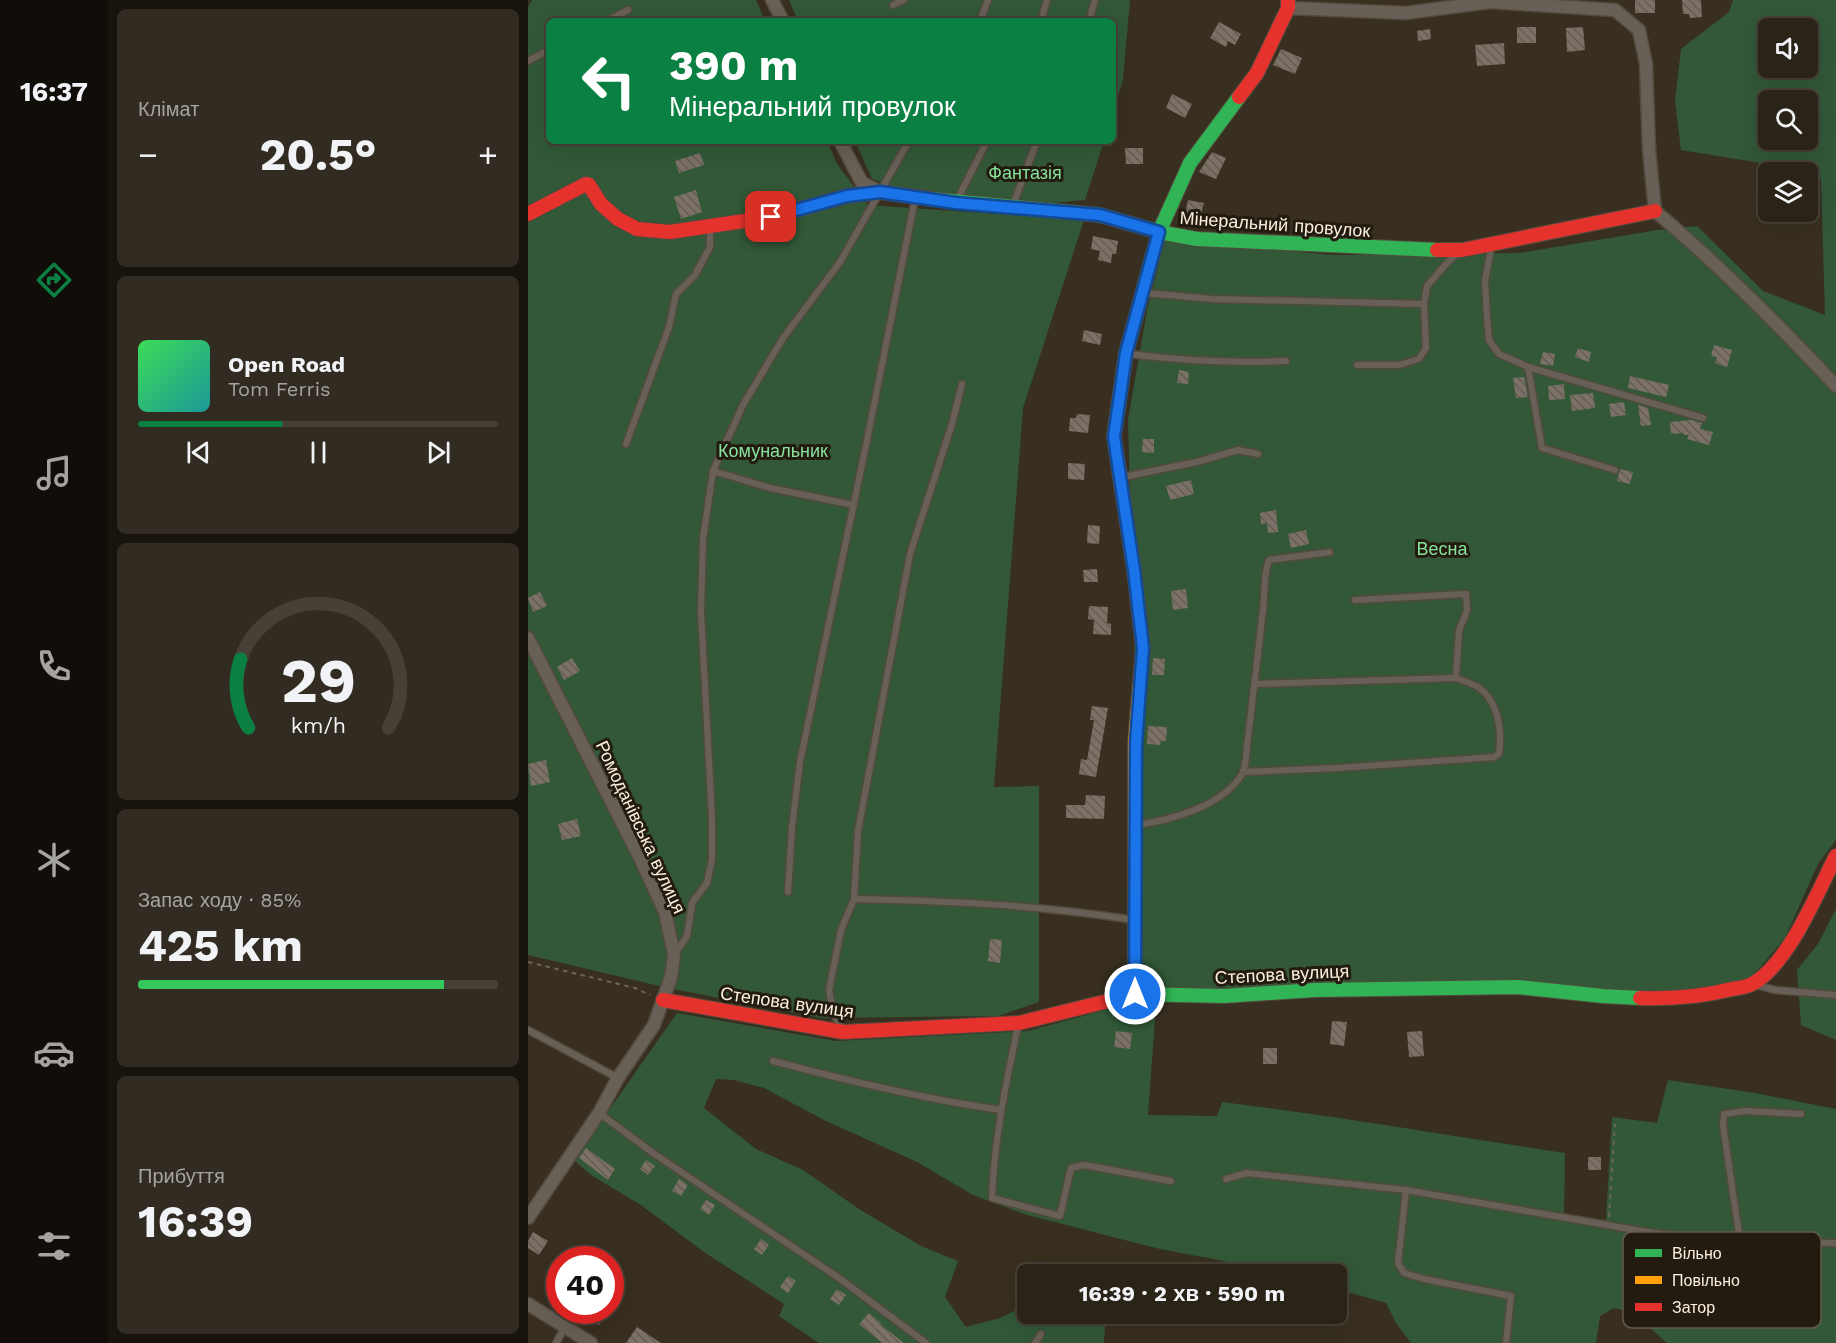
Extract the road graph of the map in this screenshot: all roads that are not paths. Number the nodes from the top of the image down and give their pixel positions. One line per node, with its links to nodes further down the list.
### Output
1 (772, 0): 10 (street)
2 (904, 0): 7 (lane)
3 (988, 0): 11 (lane)
4 (1047, 0): 12 (lane)
5 (1095, 0): 13 (lane)
6 (1288, 4): 24 (street); 27 (street)
7 (893, 5)
8 (628, 10): 9 (lane)
9 (613, 18)
10 (781, 18)
11 (981, 18)
12 (1042, 18)
13 (1090, 18)
14 (546, 52): 15 (lane)
15 (528, 61)
16 (842, 144): 20 (street)
17 (907, 144): 20 (lane)
18 (986, 144): 22 (lane)
19 (1036, 144): 23 (lane)
20 (880, 192): 21 (street, Мінеральний провулок); 26 (street, Мінеральний провулок); 42 (lane)
21 (915, 198): 22 (street, Мінеральний провулок); 44 (lane)
22 (956, 203): 23 (street, Мінеральний провулок)
23 (1012, 208): 27 (street, Мінеральний провулок)
24 (1655, 211): 28 (street, Мінеральний провулок); 37 (street)
25 (528, 214): 26 (street, Мінеральний провулок)
26 (710, 226): 39 (lane)
27 (1159, 232): 29 (street, Мінеральний провулок); 30 (street)
28 (1492, 244): 29 (street, Мінеральний провулок); 35 (lane)
29 (1462, 250): 31 (lane)
30 (1142, 293): 31 (lane); 32 (street)
31 (1424, 304): 34 (lane)
32 (1126, 353): 33 (lane); 43 (street)
33 (1286, 361)
34 (1357, 365)
35 (1528, 367): 38 (lane); 41 (lane)
36 (962, 384): 54 (lane)
37 (1836, 386)
38 (1702, 418)
39 (626, 444)
40 (1258, 454): 43 (lane)
41 (1615, 470)
42 (713, 471): 44 (lane); 56 (lane)
43 (1119, 478): 51 (street)
44 (854, 504): 53 (lane)
45 (1330, 552): 49 (lane)
46 (1355, 600): 48 (lane)
47 (528, 638): 56 (street, Ромоданівська вулиця)
48 (1456, 678): 49 (lane); 50 (lane)
49 (1255, 684): 50 (lane)
50 (1243, 772): 51 (lane)
51 (1136, 825): 55 (street)
52 (1836, 856): 57 (street)
53 (788, 892)
54 (854, 899): 55 (lane); 63 (lane)
55 (1135, 920): 58 (street)
56 (674, 955): 60 (street, Ромоданівська вулиця)
57 (1753, 984): 58 (street, Степова вулиця); 59 (lane)
58 (1135, 994): 61 (street, Степова вулиця)
59 (1836, 995)
60 (663, 1000): 63 (street, Степова вулиця); 65 (street, Ромоданівська вулиця)
61 (1019, 1023): 63 (street, Степова вулиця); 66 (lane)
62 (528, 1030): 65 (lane)
63 (843, 1032)
64 (773, 1061): 66 (lane)
65 (618, 1078): 67 (street, Ромоданівська вулиця)
66 (1001, 1110): 70 (lane)
67 (599, 1113): 72 (street, Ромоданівська вулиця); 82 (lane)
68 (1802, 1114): 74 (lane)
69 (1226, 1179): 71 (lane)
70 (1171, 1181)
71 (1406, 1190): 73 (lane); 84 (lane)
72 (528, 1218)
73 (1647, 1232)
74 (1739, 1232)
75 (1821, 1243): 76 (lane)
76 (1836, 1243)
77 (528, 1304): 78 (street)
78 (565, 1328): 80 (lane); 81 (street)
79 (1041, 1334): 83 (lane)
80 (556, 1343)
81 (591, 1343)
82 (926, 1343)
83 (1035, 1343)
84 (1506, 1343)

